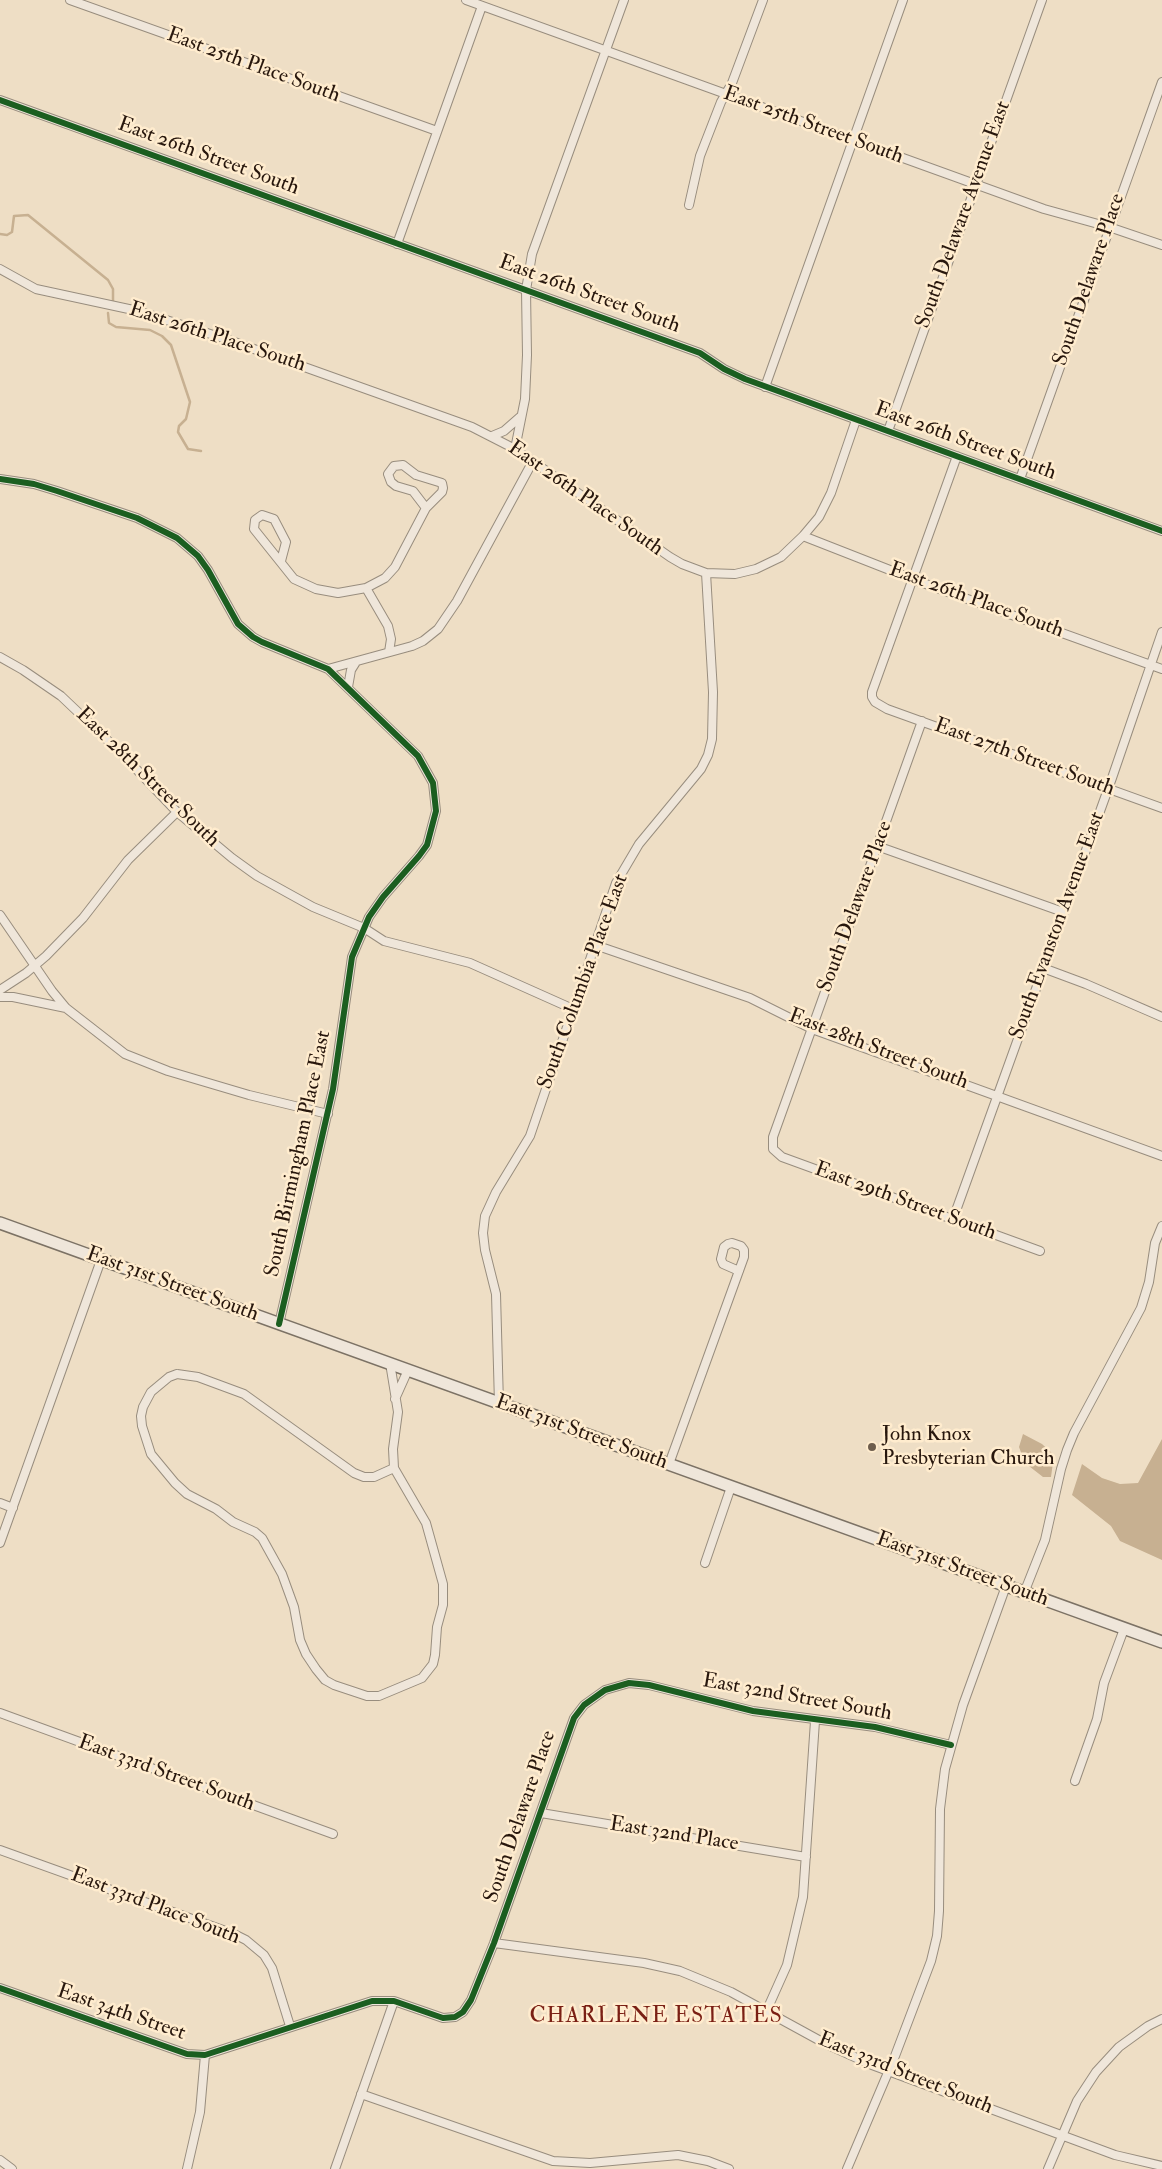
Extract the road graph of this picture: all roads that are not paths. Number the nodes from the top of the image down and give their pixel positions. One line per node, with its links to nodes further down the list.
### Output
1 (70, 0): 12 (street, East 25th Place South)
2 (466, 0): 7 (street, East 25th Street South)
3 (624, 0): 8 (street)
4 (763, 0): 10 (street)
5 (903, 0): 13 (street)
6 (1042, 0): 14 (street, South Delaware Avenue East)
7 (482, 6): 8 (street, East 25th Street South); 12 (street)
8 (606, 50): 10 (street, East 25th Street South); 20 (street)
9 (1162, 82): 16 (street, South Delaware Place)
10 (726, 94): 13 (street, East 25th Street South); 15 (street)
11 (0, 100): 17 (street, East 26th Street South)
12 (437, 131): 17 (street)
13 (852, 140): 14 (street, East 25th Street South); 21 (street)
14 (975, 184): 16 (street, East 25th Street South); 24 (street, South Delaware Avenue East)
15 (689, 205)
16 (1109, 227): 18 (street, East 25th Street South); 30 (street, South Delaware Place)
17 (397, 244): 20 (street, East 26th Street South)
18 (1162, 245)
19 (0, 269): 25 (street, East 26th Place South)
20 (526, 290): 21 (street, East 26th Street South); 22 (street)
21 (765, 386): 23 (street, East 26th Street South)
22 (520, 417): 25 (street); 26 (street)
23 (856, 420): 24 (street, East 26th Street South); 33 (street)
24 (888, 431): 27 (street, East 26th Street South)
25 (492, 436): 26 (street, East 26th Place South)
26 (515, 448): 28 (street, East 26th Place South)
27 (957, 456): 30 (street, East 26th Street South); 36 (street)
28 (533, 461): 35 (street, East 26th Place South); 39 (street)
29 (0, 479): 43 (street, South Birmingham Place East)
30 (1020, 479): 32 (street, East 26th Street South)
31 (426, 508): 31 (street); 37 (street)
32 (1162, 530)
33 (804, 536): 35 (street, East 26th Place South); 36 (street, East 26th Place South)
34 (281, 561): 34 (street); 37 (street)
35 (706, 573): 54 (street, South Columbia Place East)
36 (913, 578): 42 (street, East 26th Place South); 46 (street, East 27th Street South)
37 (366, 588): 39 (street)
38 (1162, 632): 42 (street, South Evanston Avenue East)
39 (390, 652): 41 (street)
40 (0, 658): 49 (street, East 28th Street South)
41 (356, 662): 43 (street); 45 (street)
42 (1151, 665): 44 (street, East 26th Place South); 47 (street, South Evanston Avenue East)
43 (328, 669): 45 (street, South Birmingham Place East)
44 (1162, 669)
45 (348, 687): 53 (street, South Birmingham Place East)
46 (922, 721): 47 (street, East 27th Street South); 50 (street, South Delaware Place)
47 (1108, 789): 48 (street, East 27th Street South); 51 (street, South Evanston Avenue East)
48 (1162, 808)
49 (176, 812): 53 (street, East 28th Street South); 55 (street)
50 (878, 846): 51 (street); 62 (street, South Delaware Place)
51 (1063, 912): 56 (street, South Evanston Avenue East)
52 (0, 915): 55 (street)
53 (364, 928): 60 (street, East 28th Street South); 64 (street, South Birmingham Place East)
54 (595, 945): 60 (street, South Columbia Place East); 62 (street, East 28th Street South)
55 (35, 966): 57 (street); 59 (street)
56 (1043, 968): 61 (street); 63 (street, South Evanston Avenue East)
57 (0, 990)
58 (0, 997): 59 (street)
59 (66, 1008): 64 (street)
60 (573, 1009): 77 (street, South Columbia Place East)
61 (1162, 1017)
62 (812, 1029): 63 (street, East 28th Street South); 65 (street, South Delaware Place)
63 (998, 1096): 66 (street, East 28th Street South); 67 (street, South Evanston Avenue East)
64 (328, 1114): 73 (street, South Birmingham Place East)
65 (773, 1149): 67 (street, East 29th Street South)
66 (1162, 1156)
67 (953, 1219): 70 (street, East 29th Street South)
68 (0, 1223): 71 (main road, East 31st Street South)
69 (1162, 1226): 86 (street)
70 (1040, 1251)
71 (101, 1260): 73 (main road, East 31st Street South); 82 (street)
72 (739, 1271): 78 (street)
73 (279, 1324): 74 (main road, East 31st Street South)
74 (390, 1363): 75 (main road, East 31st Street South); 76 (street)
75 (408, 1370): 76 (street); 77 (main road, East 31st Street South)
76 (396, 1399): 79 (street)
77 (499, 1404): 78 (main road, East 31st Street South)
78 (668, 1464): 80 (main road, East 31st Street South)
79 (394, 1468): 79 (street)
80 (732, 1487): 84 (street); 85 (main road, East 31st Street South)
81 (0, 1503): 82 (street)
82 (13, 1508): 83 (street)
83 (0, 1543)
84 (705, 1563)
85 (1006, 1586): 86 (main road, East 31st Street South); 92 (street)
86 (1024, 1593): 87 (main road, East 31st Street South)
87 (1124, 1629): 88 (main road, East 31st Street South); 93 (street)
88 (1162, 1642)
89 (584, 1705): 91 (street, East 32nd Street South); 94 (street, South Delaware Place)
90 (0, 1713): 95 (street, East 33rd Street South)
91 (815, 1721): 92 (street, East 32nd Street South); 97 (street)
92 (951, 1745): 105 (street)
93 (1075, 1781)
94 (541, 1813): 97 (street, East 32nd Place); 98 (street, South Delaware Place)
95 (332, 1834)
96 (0, 1850): 103 (street, East 33rd Place South)
97 (806, 1857): 101 (street)
98 (494, 1942): 100 (street); 101 (street, East 33rd Street South)
99 (0, 1988): 104 (street, East 34th Street)
100 (394, 2001): 103 (street); 106 (street)
101 (766, 2012): 105 (street, East 33rd Street South)
102 (1162, 2019): 107 (street)
103 (290, 2026): 104 (street, East 34th Street)
104 (205, 2055): 111 (street)
105 (889, 2072): 107 (street, East 33rd Street South); 114 (street)
106 (361, 2094): 112 (street); 113 (street)
107 (1062, 2136): 109 (street, East 33rd Street South); 115 (street)
108 (0, 2160): 110 (street)
109 (1162, 2166)
110 (12, 2169)
111 (187, 2169)
112 (334, 2169)
113 (729, 2169)
114 (847, 2169)
115 (1048, 2169)

